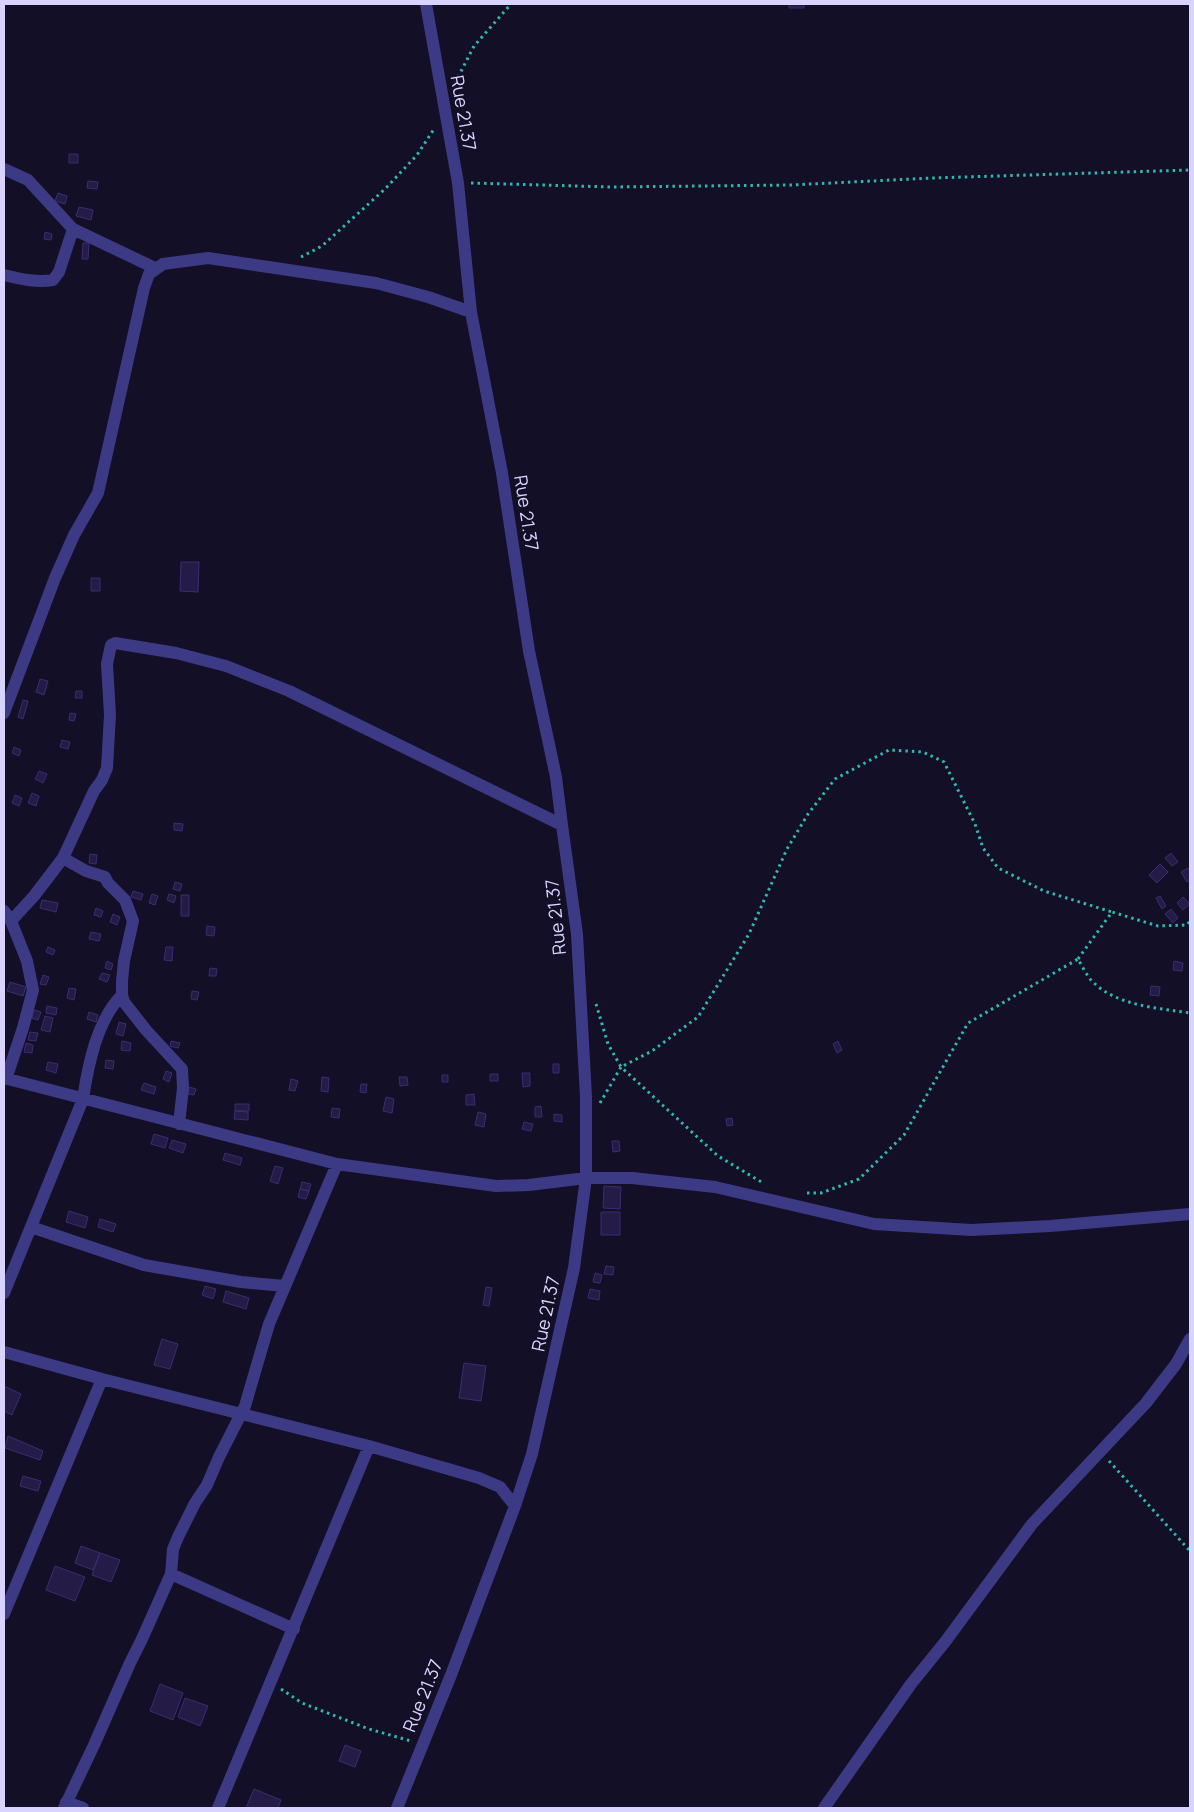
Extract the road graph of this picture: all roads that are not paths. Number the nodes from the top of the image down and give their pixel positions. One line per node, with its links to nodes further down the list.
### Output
1 (426, 4): 6 (street, Rue 21.37)
2 (4, 169): 3 (street)
3 (73, 229): 4 (street); 5 (street)
4 (155, 268): 6 (street); 7 (street)
5 (4, 275)
6 (471, 312): 8 (street, Rue 21.37)
7 (4, 713)
8 (562, 825): 9 (street); 16 (street, Rue 21.37)
9 (63, 858): 10 (street); 11 (street)
10 (7, 916): 12 (street)
11 (122, 995): 13 (street); 14 (street)
12 (5, 1079): 13 (street)
13 (83, 1099): 14 (street); 18 (street)
14 (179, 1124): 15 (street)
15 (337, 1164): 16 (street); 19 (street)
16 (586, 1178): 17 (street); 26 (street, Rue 21.37)
17 (1190, 1214)
18 (31, 1227): 19 (street); 20 (street)
19 (285, 1286): 24 (street)
20 (4, 1294)
21 (1190, 1339): 34 (street)
22 (4, 1352): 23 (street)
23 (102, 1379): 24 (street); 28 (street)
24 (240, 1415): 25 (street); 27 (street)
25 (369, 1446): 26 (street); 29 (street)
26 (515, 1506): 33 (street, Rue 21.37)
27 (171, 1574): 29 (street); 30 (street)
28 (4, 1614)
29 (294, 1629): 32 (street)
30 (65, 1805): 31 (street)
31 (83, 1808)
32 (218, 1808)
33 (397, 1808)
34 (824, 1808)

